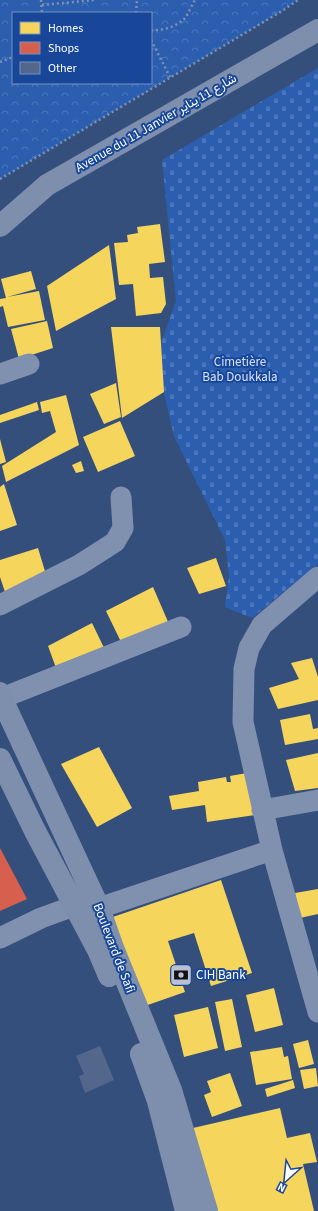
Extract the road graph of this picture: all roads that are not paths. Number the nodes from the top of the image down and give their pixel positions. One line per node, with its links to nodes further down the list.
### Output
1 (315, 30): 2 (main road, Avenue du 11 Janvier شارع 11 يناير)
2 (47, 186): 3 (main road); 4 (main road, Avenue du 11 Janvier شارع 11 يناير)
3 (0, 206)
4 (0, 226)
5 (29, 364): 6 (street)
6 (0, 374)
7 (121, 497): 9 (street)
8 (318, 577): 14 (street)
9 (0, 605)
10 (181, 627): 11 (street)
11 (2, 702): 17 (main road, Boulevard de Safi)
12 (0, 759): 16 (main road, Boulevard de Safi)
13 (318, 800): 14 (street)
14 (262, 810): 15 (street)
15 (272, 850): 17 (street); 20 (street)
16 (74, 906): 18 (street); 19 (main road, Boulevard de Safi)
17 (99, 908): 19 (main road, Boulevard de Safi)
18 (0, 938)
19 (105, 949): 21 (main road, Boulevard de Safi)
20 (318, 1012)
21 (187, 1176): 22 (main road, Boulevard de Safi); 23 (main road, Boulevard de Safi)
22 (186, 1211)
23 (207, 1211)

